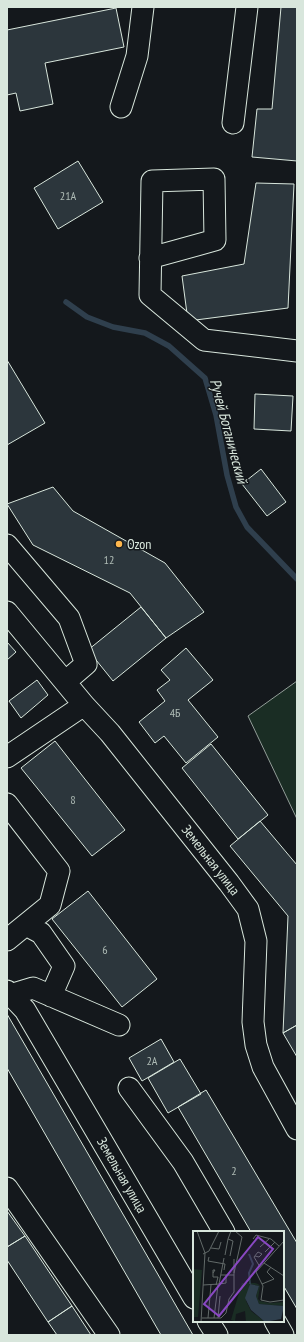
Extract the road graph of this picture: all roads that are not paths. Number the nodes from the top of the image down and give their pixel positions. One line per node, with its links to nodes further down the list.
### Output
1 (143, 7): 3 (street)
2 (248, 7): 4 (street)
3 (122, 107)
4 (233, 123)
5 (150, 258): 5 (street); 6 (street)
6 (297, 351)
7 (7, 545): 9 (street)
8 (7, 612): 9 (street, Земельная улица)
9 (65, 682): 10 (street, Земельная улица)
10 (84, 705): 11 (street); 19 (street, Земельная улица)
11 (7, 757)
12 (7, 804): 13 (street)
13 (26, 924): 14 (street); 16 (street)
14 (7, 940)
15 (8, 993): 16 (street); 22 (street, Земельная улица)
16 (52, 996): 17 (street)
17 (118, 1025)
18 (130, 1088): 21 (street)
19 (297, 1129)
20 (7, 1188): 25 (street)
21 (223, 1231)
22 (193, 1296)
23 (209, 1322): 26 (street)
24 (276, 1322): 27 (street)
25 (109, 1335)
26 (217, 1335)
27 (283, 1335)

